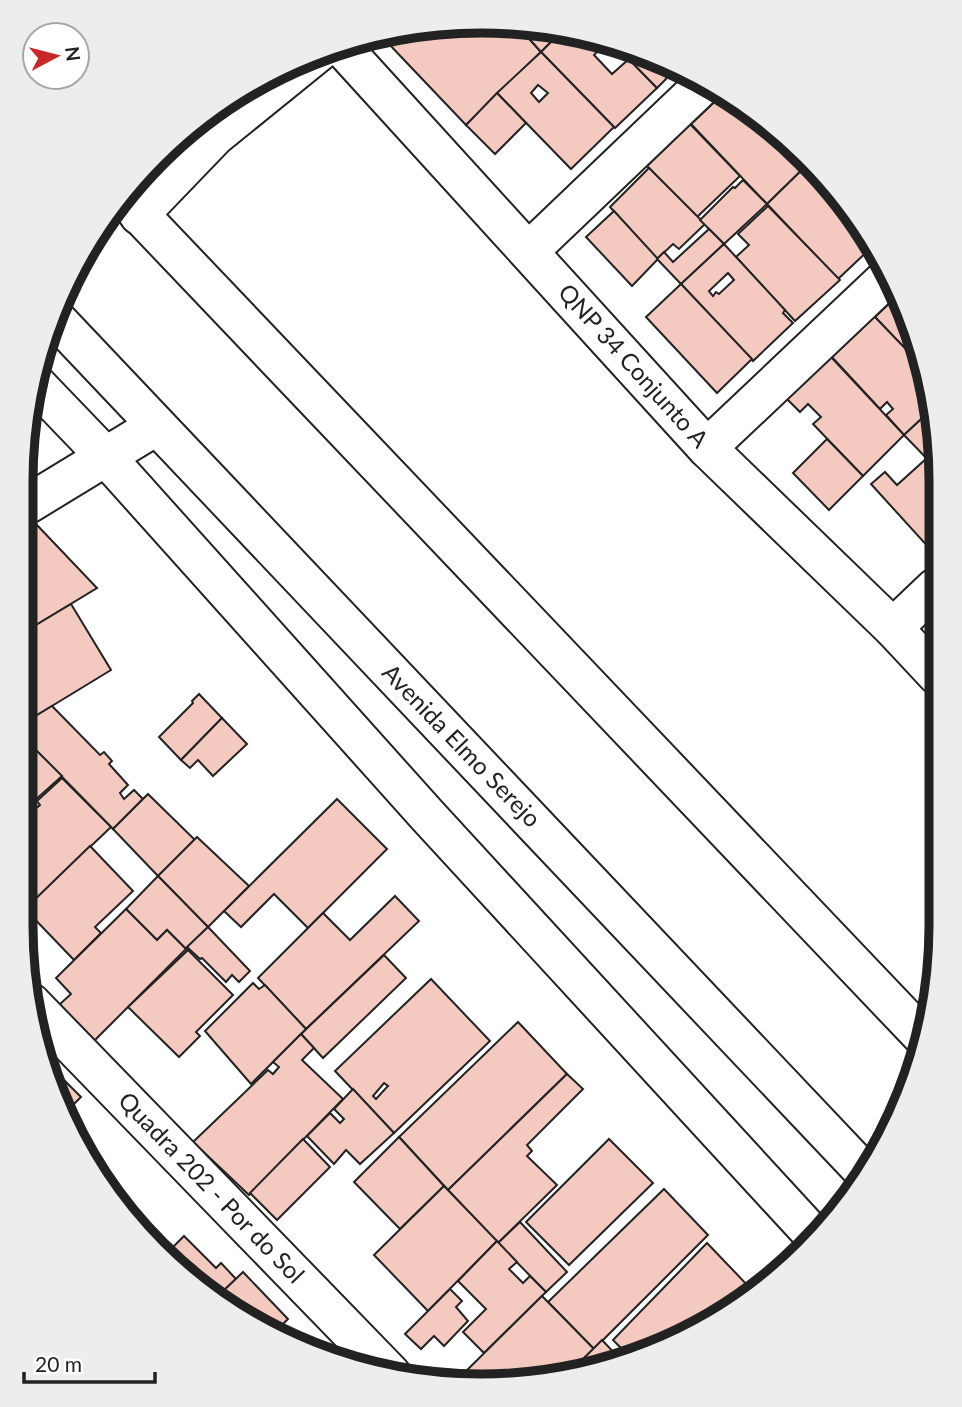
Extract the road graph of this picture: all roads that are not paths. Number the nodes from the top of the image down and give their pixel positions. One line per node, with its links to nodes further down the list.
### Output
1 (347, 54): 5 (street, QNP 34 Conjunto A)
2 (288, 77): 4 (street)
3 (698, 89): 5 (street)
4 (132, 207): 17 (street)
5 (529, 251): 10 (street, QNP 34 Conjunto A)
6 (882, 282): 10 (street)
7 (61, 325): 9 (street, Avenida Elmo Serejo)
8 (43, 391): 11 (street)
9 (156, 426): 11 (street); 18 (street, Avenida Elmo Serejo)
10 (707, 448): 14 (street, QNP 34 Conjunto A)
11 (106, 457): 12 (street); 19 (street)
12 (33, 501)
13 (929, 594): 14 (street)
14 (893, 628): 15 (street, QNP 34 Conjunto A)
15 (929, 666)
16 (42, 1015): 20 (street, Quadra 202 - Por do Sol)
17 (916, 1030)
18 (859, 1166)
19 (810, 1230)
20 (379, 1361)

